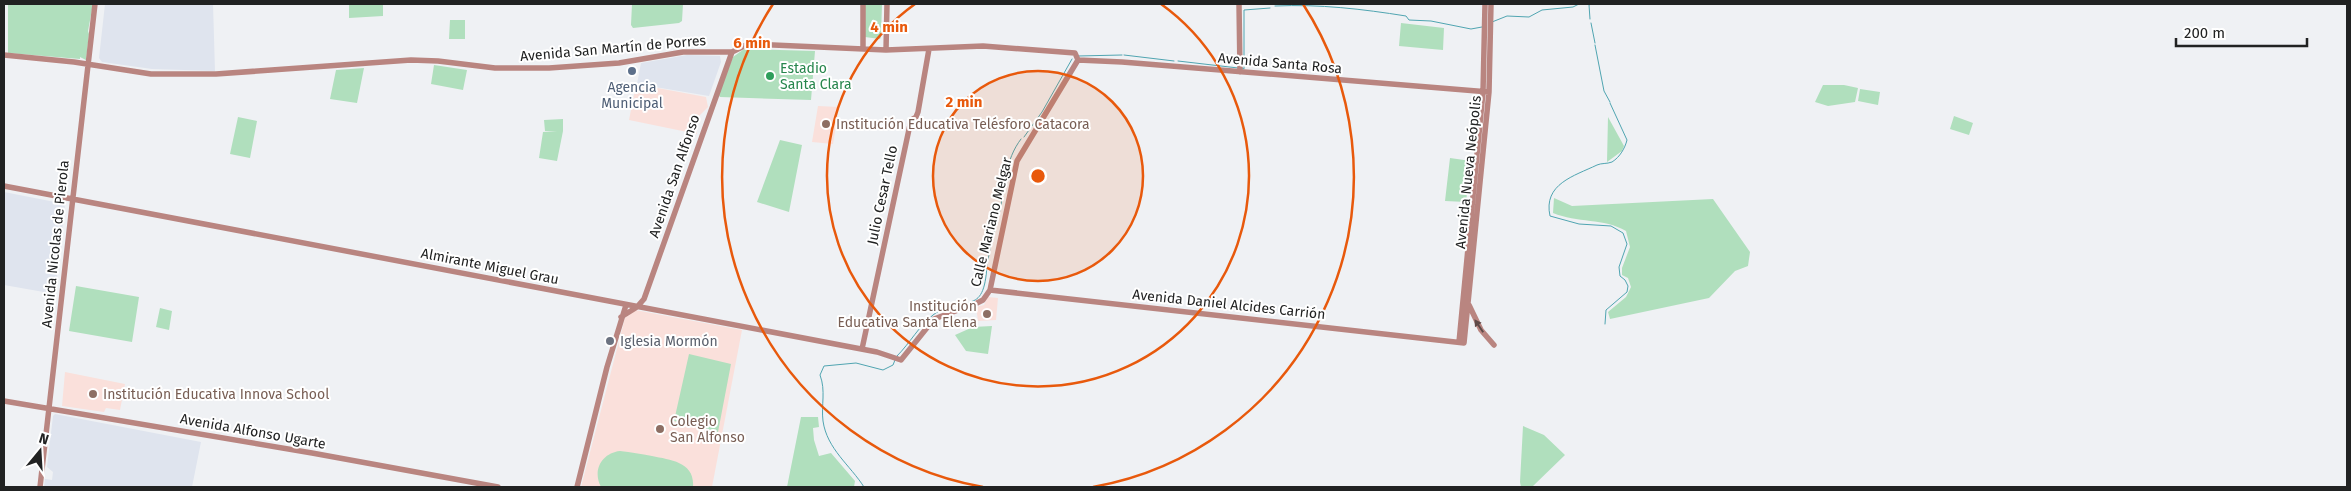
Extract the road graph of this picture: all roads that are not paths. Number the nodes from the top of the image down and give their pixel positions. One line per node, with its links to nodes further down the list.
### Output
1 (94, 4): 13 (street, Avenida Nicolas de Pierola)
2 (863, 4): 7 (street)
3 (887, 4): 9 (street)
4 (1239, 4): 14 (street)
5 (1485, 4): 15 (street, Avenida Nueva Neópolis)
6 (1491, 4): 15 (street, Avenida Nueva Neópolis)
7 (863, 47): 9 (street, Avenida San Martín de Porres); 10 (street, Avenida San Martín de Porres)
8 (929, 49): 9 (street, Avenida San Martín de Porres); 12 (street, Avenida San Martín de Porres); 26 (street, Julio Cesar Tello)
9 (886, 50)
10 (732, 52): 13 (street, Avenida San Martín de Porres); 22 (street, Avenida San Alfonso)
11 (4, 55): 13 (street, Avenida San Martín de Porres)
12 (1078, 60): 14 (street, Avenida Santa Rosa); 19 (street, Calle Mariano Melgar)
13 (88, 64): 17 (street, Avenida Nicolas de Pierola)
14 (1240, 72): 15 (street, Avenida Santa Rosa)
15 (1486, 92): 18 (street, Avenida Nueva Neópolis)
16 (4, 186): 17 (street, Almirante Miguel Grau)
17 (72, 198): 21 (street, Almirante Miguel Grau); 29 (street, Avenida Nicolas de Pierola)
18 (1473, 214): 20 (street, Avenida Nueva Neópolis); 24 (street, Avenida Nueva Neópolis)
19 (990, 290): 24 (street, Avenida Daniel Alcides Carrión); 27 (street, Calle Mariano Melgar)
20 (1468, 303): 24 (street, Avenida Nueva Neópolis); 25 (street, one-way to 20)
21 (626, 305): 22 (street, Almirante Miguel Grau); 23 (street)
22 (637, 307): 23 (street); 26 (street, Almirante Miguel Grau)
23 (621, 317): 32 (street)
24 (1461, 342)
25 (1494, 345)
26 (862, 349): 27 (street, Almirante Miguel Grau)
27 (901, 360)
28 (4, 401): 29 (street, Avenida Alfonso Ugarte)
29 (48, 409): 30 (street, Avenida Nicolas de Pierola); 31 (street, Avenida Alfonso Ugarte)
30 (40, 487)
31 (498, 487)
32 (577, 487)

